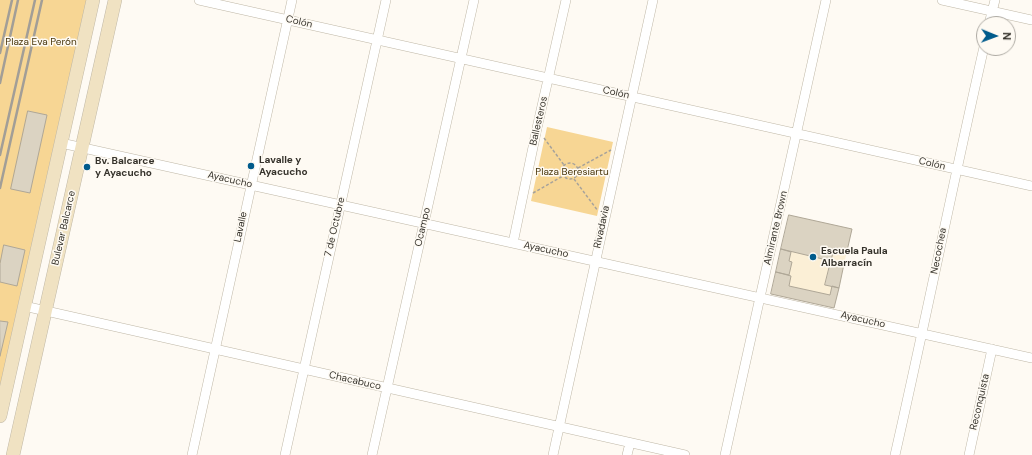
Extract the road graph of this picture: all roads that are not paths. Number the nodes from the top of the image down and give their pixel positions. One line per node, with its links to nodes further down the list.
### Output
1 (92, 0): 22 (main road)
2 (115, 0): 23 (main road, Bulevar Balcarce)
3 (199, 0): 14 (street, Colón)
4 (292, 0): 14 (street, Lavalle)
5 (386, 0): 16 (street, 7 de Octubre)
6 (474, 0): 18 (street, Ocampo)
7 (566, 0): 19 (street, Ballesteros)
8 (653, 0): 20 (street, Rivadavia)
9 (826, 0): 21 (street, Almirante Brown)
10 (942, 0): 12 (street)
11 (995, 0): 12 (street)
12 (992, 11): 13 (street); 15 (street)
13 (991, 16)
14 (287, 20): 16 (street, Colón); 25 (street, Lavalle)
15 (1032, 20)
16 (377, 40): 18 (street, Colón); 27 (street, 7 de Octubre)
17 (982, 56): 24 (street, Necochea)
18 (461, 59): 19 (street, Colón); 28 (street, Ocampo)
19 (548, 79): 20 (street, Colón); 29 (street, Ballesteros)
20 (632, 97): 21 (street, Colón); 30 (street, Rivadavia)
21 (796, 134): 24 (street, Colón); 31 (street, Almirante Brown)
22 (61, 143): 23 (street, Ayacucho); 32 (main road)
23 (82, 147): 25 (street, Ayacucho); 33 (main road, Bulevar Balcarce)
24 (956, 169): 26 (street, Colón); 34 (street, Necochea)
25 (251, 185): 27 (street, Ayacucho); 35 (street, Lavalle)
26 (1032, 186)
27 (340, 205): 28 (street, Ayacucho); 38 (street, 7 de Octubre)
28 (424, 223): 29 (street, Ayacucho); 39 (street, Ocampo)
29 (513, 243): 30 (street, Ayacucho)
30 (595, 261): 31 (street, Ayacucho); 41 (street, Rivadavia)
31 (760, 298): 34 (street, Ayacucho); 50 (street, Almirante Brown)
32 (24, 306): 33 (street, Chacabuco); 40 (main road)
33 (45, 311): 35 (street, Chacabuco); 43 (main road, Bulevar Balcarce)
34 (923, 334): 36 (street, Ayacucho); 51 (street, Necochea)
35 (214, 349): 38 (street, Chacabuco); 44 (street, Lavalle)
36 (992, 349): 37 (street, Ayacucho); 52 (street, Reconquista)
37 (1032, 358)
38 (304, 369): 39 (street, Chacabuco); 45 (street, 7 de Octubre)
39 (387, 388): 41 (street, Chacabuco); 46 (street, Ocampo)
40 (0, 416)
41 (559, 426): 42 (street, Chacabuco); 47 (street, Rivadavia)
42 (630, 443): 48 (street); 49 (street, Chacabuco)
43 (13, 455)
44 (192, 455)
45 (285, 455)
46 (372, 455)
47 (552, 455)
48 (628, 455)
49 (685, 455)
50 (725, 455)
51 (895, 455)
52 (969, 455)

